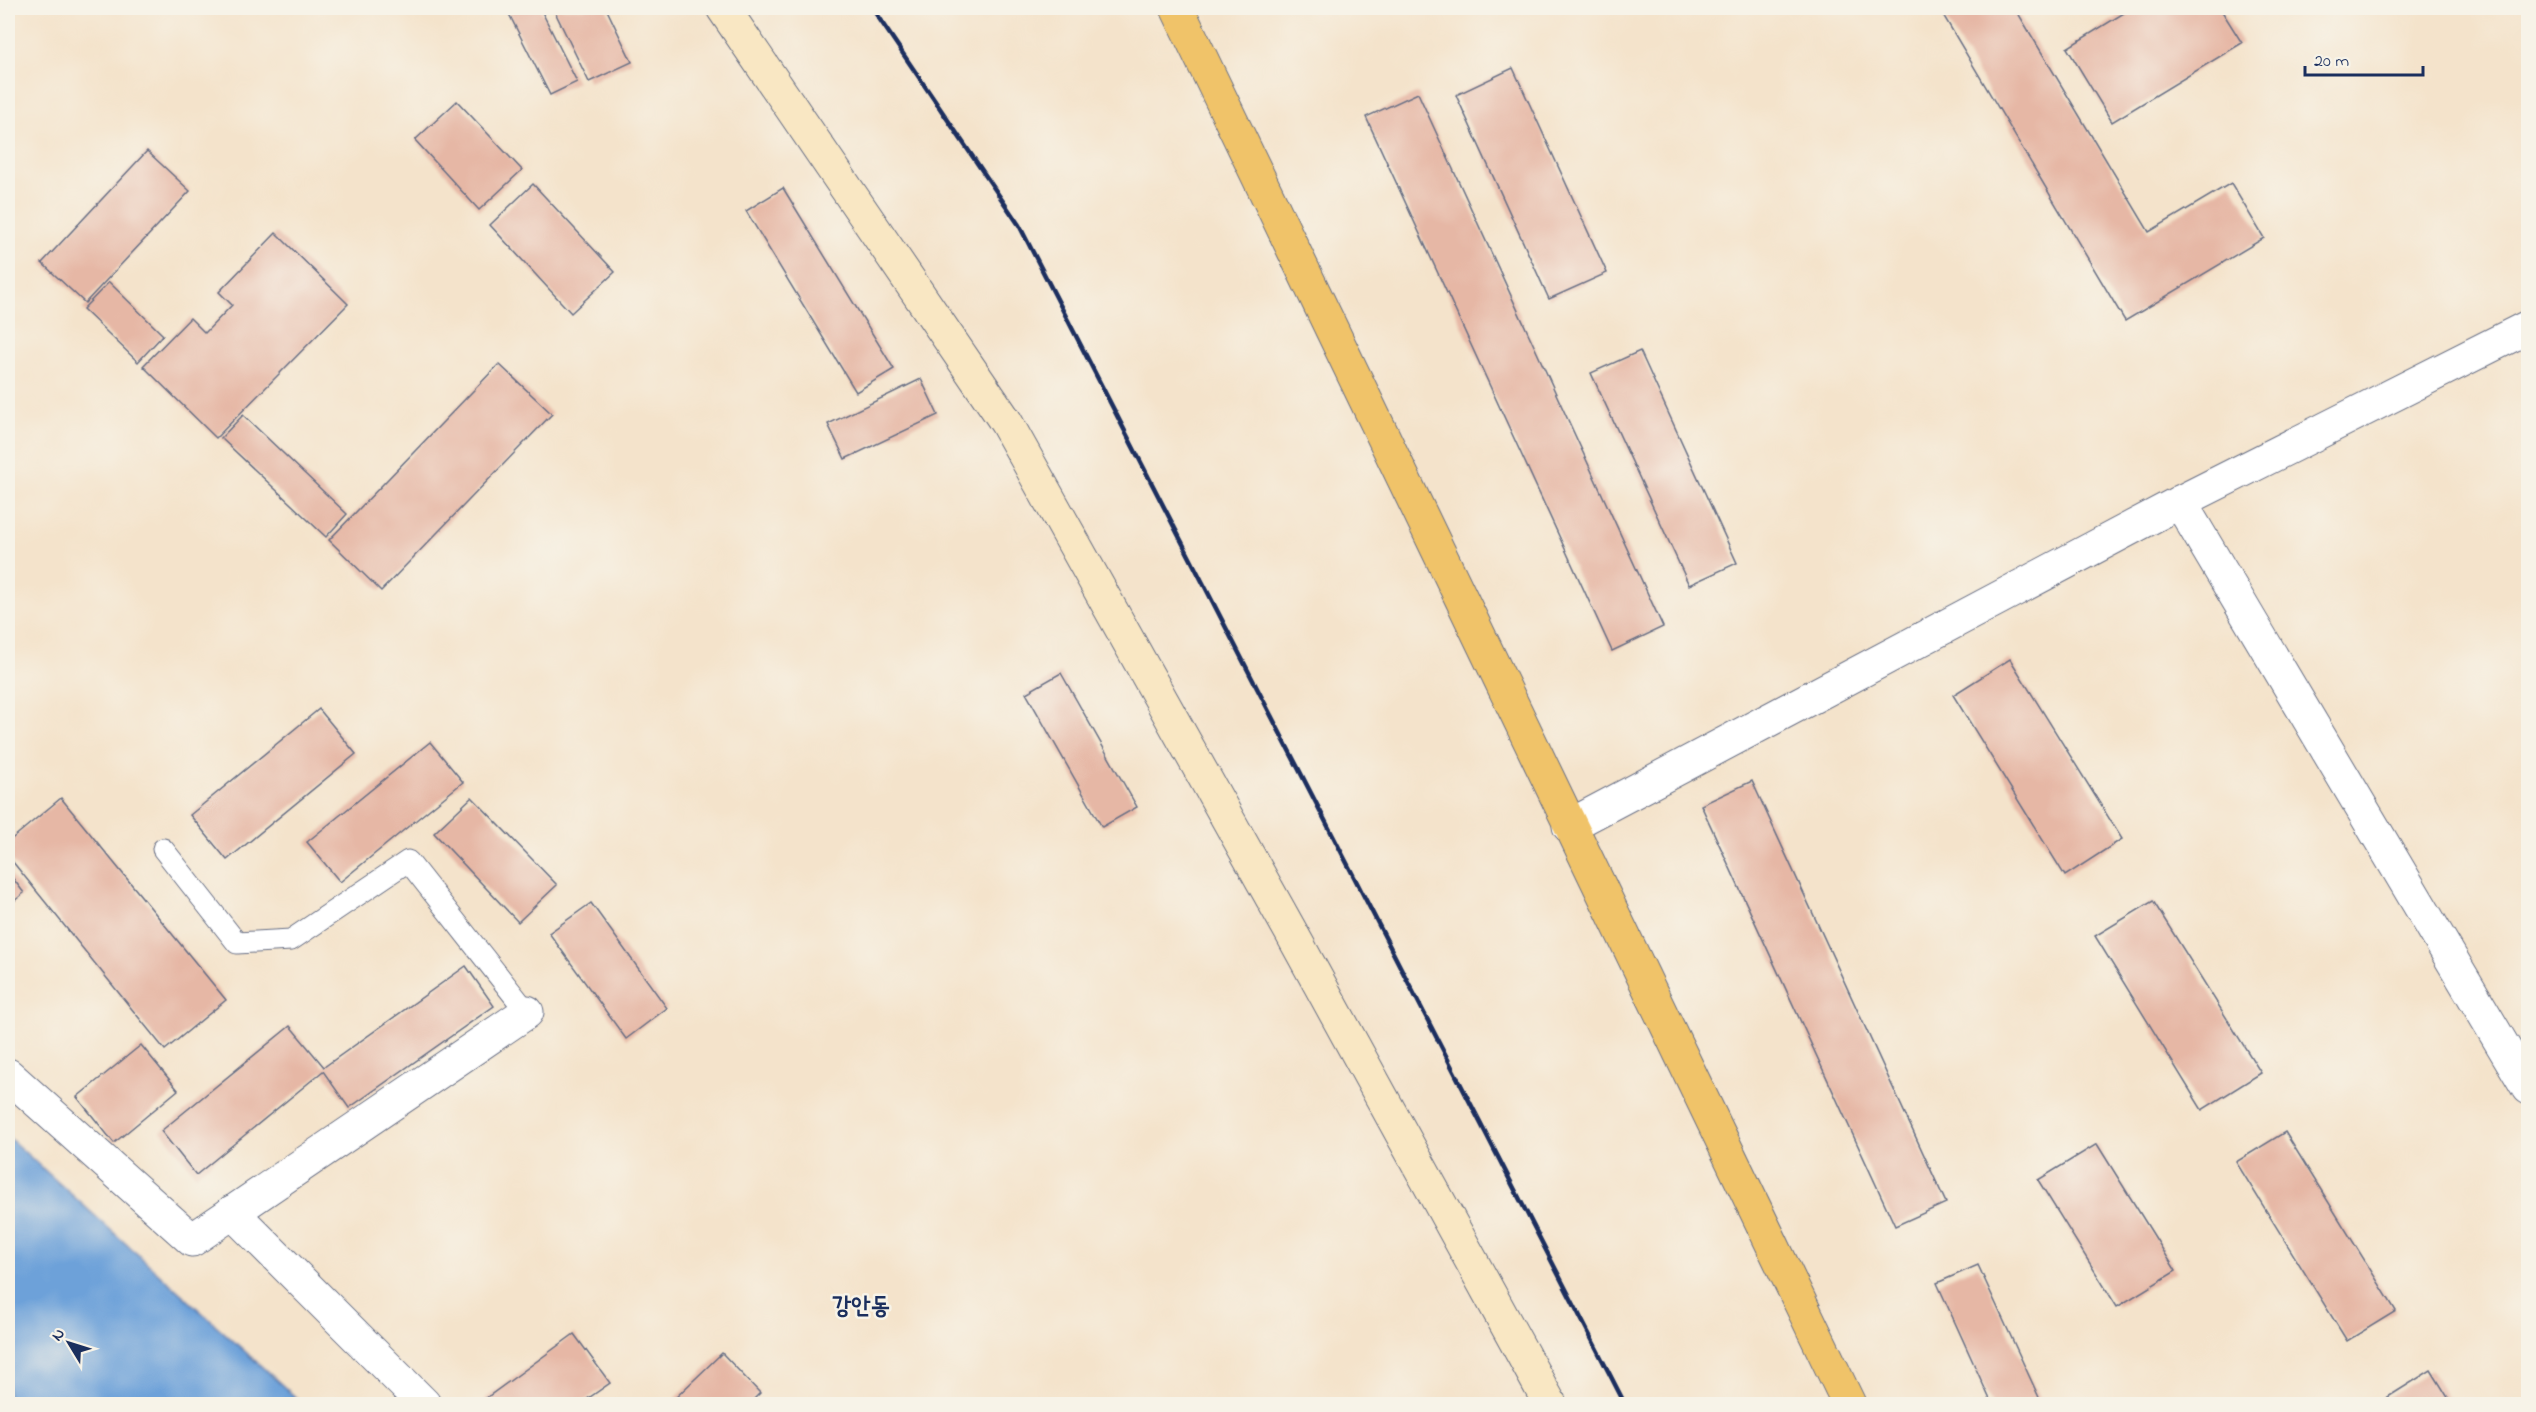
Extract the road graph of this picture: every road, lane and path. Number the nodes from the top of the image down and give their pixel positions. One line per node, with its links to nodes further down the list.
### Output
1 (723, 8): 12 (street)
2 (1177, 8): 5 (main road)
3 (2529, 327): 4 (street)
4 (2180, 502): 5 (street); 9 (street)
5 (1569, 825): 13 (main road)
6 (163, 849): 7 (lane)
7 (527, 1012): 10 (street)
8 (8, 1075): 10 (street)
9 (2529, 1088)
10 (232, 1212): 11 (street)
11 (424, 1404)
12 (1550, 1404)
13 (1849, 1404)

